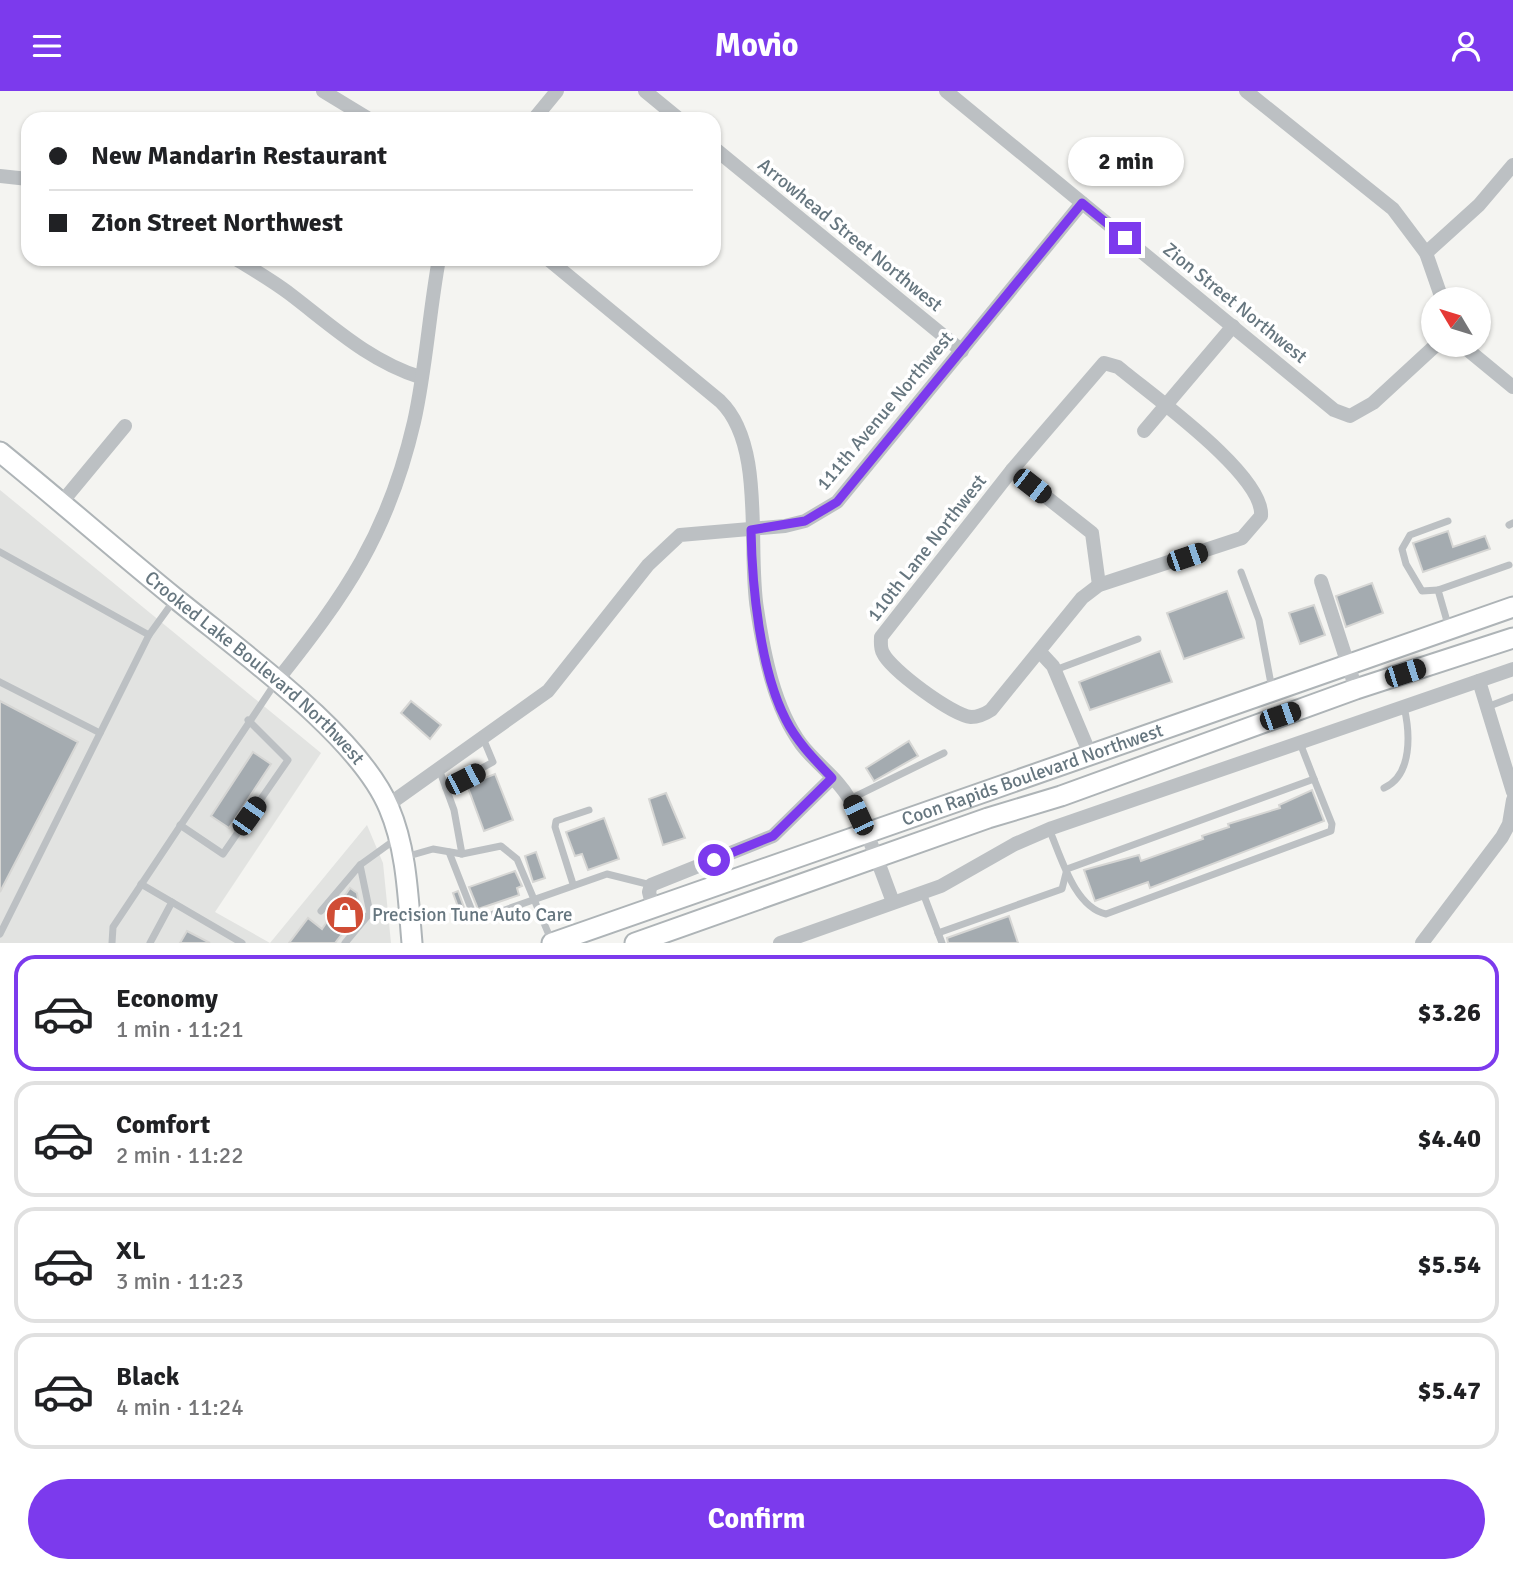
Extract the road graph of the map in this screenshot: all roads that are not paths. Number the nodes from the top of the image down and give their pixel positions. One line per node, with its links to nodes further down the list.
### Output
1 (323, 91): 6 (street)
2 (557, 91): 7 (street)
3 (645, 91): 8 (street)
4 (946, 91): 13 (street, Zion Street Northwest)
5 (1246, 91): 14 (street)
6 (358, 112)
7 (540, 112)
8 (670, 112)
9 (721, 154): 20 (street, Arrowhead Street Northwest)
10 (1513, 165): 14 (street)
11 (0, 176): 12 (street)
12 (21, 178)
13 (1082, 203): 19 (street, Zion Street Northwest); 20 (street, 111th Avenue Northwest)
14 (1426, 253): 18 (street)
15 (247, 266): 23 (street)
16 (438, 266): 23 (street)
17 (556, 266): 32 (street)
18 (1438, 287)
19 (1233, 326): 21 (street, Zion Street Northwest); 25 (street)
20 (962, 351): 32 (street, 111th Avenue Northwest)
21 (1423, 357)
22 (1477, 357): 24 (street)
23 (420, 377): 51 (street)
24 (1513, 387)
25 (1165, 407): 27 (street); 29 (street, 110th Lane Northwest); 37 (street, 110th Lane Northwest)
26 (125, 426): 30 (street)
27 (1144, 431)
28 (0, 452): 30 (main road, Crooked Lake Boulevard Northwest)
29 (1012, 470): 37 (street, 110th Lane Northwest); 45 (street, 110th Lane Northwest)
30 (62, 502): 39 (main road, Crooked Lake Boulevard Northwest)
31 (1448, 521): 38 (lane)
32 (751, 530): 59 (street, 111th Avenue Northwest); 64 (street)
33 (0, 552): 42 (lane)
34 (1509, 565): 38 (lane)
35 (1241, 572): 53 (lane)
36 (1321, 581): 46 (street)
37 (1100, 585): 45 (street, 110th Lane Northwest)
38 (1438, 590): 41 (lane)
39 (176, 599): 42 (lane); 51 (main road, Crooked Lake Boulevard Northwest)
40 (1513, 607): 41 (main road, Coon Rapids Boulevard Northwest)
41 (1450, 629): 46 (main road, Coon Rapids Boulevard Northwest)
42 (149, 635): 58 (lane)
43 (1513, 638): 52 (main road, Coon Rapids Boulevard Northwest)
44 (1138, 639): 48 (lane)
45 (1040, 652): 48 (street)
46 (1347, 664): 52 (street); 53 (main road, Coon Rapids Boulevard Northwest)
47 (1513, 669): 49 (street)
48 (1055, 670): 62 (street)
49 (1479, 681): 55 (street); 56 (street)
50 (0, 682): 58 (lane)
51 (276, 682): 57 (lane); 71 (main road, Crooked Lake Boulevard Northwest)
52 (1356, 689): 80 (main road, Coon Rapids Boulevard Northwest)
53 (1272, 690): 62 (main road, Coon Rapids Boulevard Northwest)
54 (1513, 697): 56 (lane)
55 (1404, 707): 60 (street); 67 (lane)
56 (1487, 707): 68 (street)
57 (248, 720): 73 (lane); 73 (lane)
58 (100, 733): 93 (lane)
59 (483, 737): 63 (street, 111th Avenue Northwest); 66 (lane)
60 (1299, 743): 65 (lane); 74 (street)
61 (944, 754): 69 (lane)
62 (1090, 754): 75 (main road, Coon Rapids Boulevard Northwest)
63 (439, 769): 66 (lane); 71 (street, 111th Avenue Northwest)
64 (832, 778): 69 (street); 85 (street)
65 (1314, 779): 82 (lane); 82 (lane)
66 (446, 788): 78 (lane)
67 (1384, 788)
68 (1513, 792)
69 (850, 799): 75 (street)
70 (1513, 800): 103 (street)
71 (388, 805): 76 (main road, Crooked Lake Boulevard Northwest)
72 (589, 810): 84 (lane)
73 (180, 825): 83 (lane)
74 (1049, 829): 82 (lane); 86 (street)
75 (866, 833): 80 (street); 90 (main road, Coon Rapids Boulevard Northwest)
76 (398, 838): 79 (main road, Crooked Lake Boulevard Northwest); 81 (lane)
77 (449, 852): 78 (lane); 79 (lane); 87 (lane)
78 (462, 854): 87 (lane)
79 (403, 857): 98 (main road, Crooked Lake Boulevard Northwest)
80 (876, 857): 89 (street); 100 (main road, Coon Rapids Boulevard Northwest)
81 (360, 865): 91 (lane); 97 (lane)
82 (1067, 869): 92 (lane)
83 (141, 884): 88 (lane); 94 (lane)
84 (573, 884): 85 (lane); 87 (lane)
85 (651, 885): 90 (street)
86 (923, 893): 89 (street); 92 (lane)
87 (534, 899): 99 (lane)
88 (172, 902): 95 (lane); 96 (lane)
89 (893, 902): 101 (street)
90 (653, 908): 99 (main road, Coon Rapids Boulevard Northwest)
91 (321, 911)
92 (938, 933): 102 (lane)
93 (0, 934)
94 (112, 943)
95 (150, 943)
96 (242, 943)
97 (345, 943)
98 (412, 943)
99 (552, 943)
100 (635, 943)
101 (780, 943)
102 (942, 943)
103 (1422, 943)

